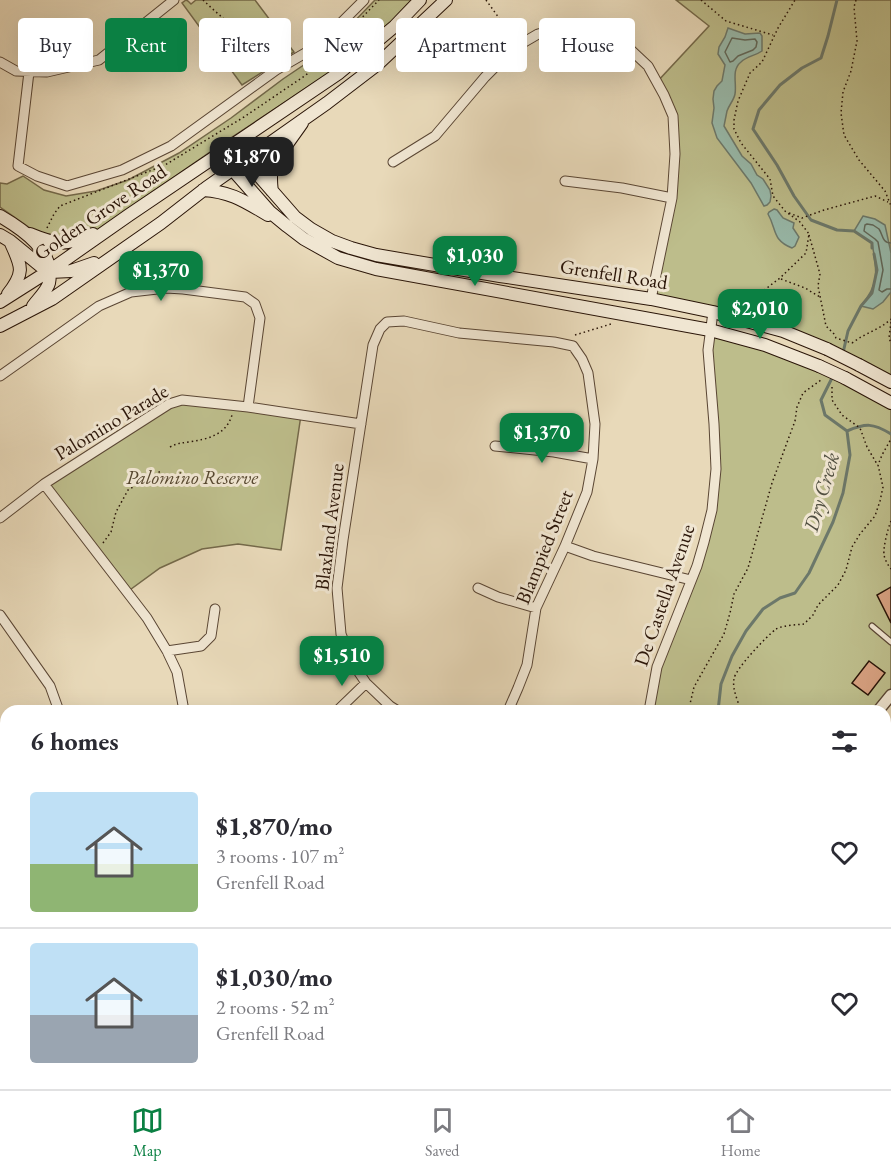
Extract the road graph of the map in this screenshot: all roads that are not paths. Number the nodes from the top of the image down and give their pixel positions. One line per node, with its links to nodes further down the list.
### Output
1 (174, 0): 5 (street)
2 (364, 0): 8 (street)
3 (420, 0): 10 (main road, Golden Grove Road)
4 (446, 0): 9 (main road, Golden Grove Road)
5 (93, 61)
6 (0, 62): 7 (street)
7 (18, 72)
8 (29, 72)
9 (306, 117): 11 (main road, Golden Grove Road); 16 (main road)
10 (226, 150): 11 (main road, Grenfell Road); 13 (main road, Grenfell Road); 19 (main road, Golden Grove Road)
11 (246, 161): 13 (main road, Golden Grove Road); 16 (main road, Grenfell Road)
12 (393, 162): 17 (street)
13 (233, 170): 15 (main road, Golden Grove Road); 20 (main road, Grenfell Road)
14 (565, 181): 17 (street)
15 (203, 190): 20 (main road); 23 (main road, Golden Grove Road)
16 (272, 191): 25 (main road, Grenfell Road)
17 (672, 198): 25 (street)
18 (0, 216): 21 (main road)
19 (116, 224): 21 (main road); 24 (main road, Golden Grove Road)
20 (287, 226): 30 (main road, Grenfell Road)
21 (26, 232): 24 (main road)
22 (5, 238): 24 (main road); 26 (main road)
23 (132, 243): 24 (main road); 27 (main road, Golden Grove Road)
24 (48, 272): 26 (main road, Golden Grove Road); 27 (main road)
25 (651, 299): 28 (main road, Grenfell Road)
26 (2, 301)
27 (28, 311): 29 (main road, Golden Grove Road)
28 (713, 312): 30 (street, De Castella Avenue); 33 (main road, Grenfell Road, bridge)
29 (0, 326)
30 (710, 330): 34 (main road, Grenfell Road, bridge); 42 (street, De Castella Avenue)
31 (582, 359): 36 (street, Blaxland Avenue); 38 (street, Blampied Street)
32 (0, 376): 35 (street)
33 (891, 382)
34 (891, 403)
35 (248, 407): 36 (street, Palomino Parade); 39 (street, Palomino Parade)
36 (361, 424): 50 (street, Blaxland Avenue)
37 (495, 446): 38 (street)
38 (593, 459): 41 (street, Blampied Street)
39 (44, 484): 40 (street, Palomino Parade); 49 (street)
40 (0, 518)
41 (565, 546): 42 (street); 44 (street, Blampied Street)
42 (692, 580): 56 (street, De Castella Avenue)
43 (478, 588): 44 (street)
44 (536, 608): 55 (street, Blampied Street)
45 (215, 609): 49 (street)
46 (0, 615): 51 (street)
47 (872, 626): 48 (lane)
48 (891, 642)
49 (167, 651): 52 (street)
50 (366, 683): 53 (street); 54 (street, Blaxland Avenue)
51 (57, 705)
52 (183, 705)
53 (343, 705)
54 (389, 705)
55 (511, 705)
56 (650, 705)

